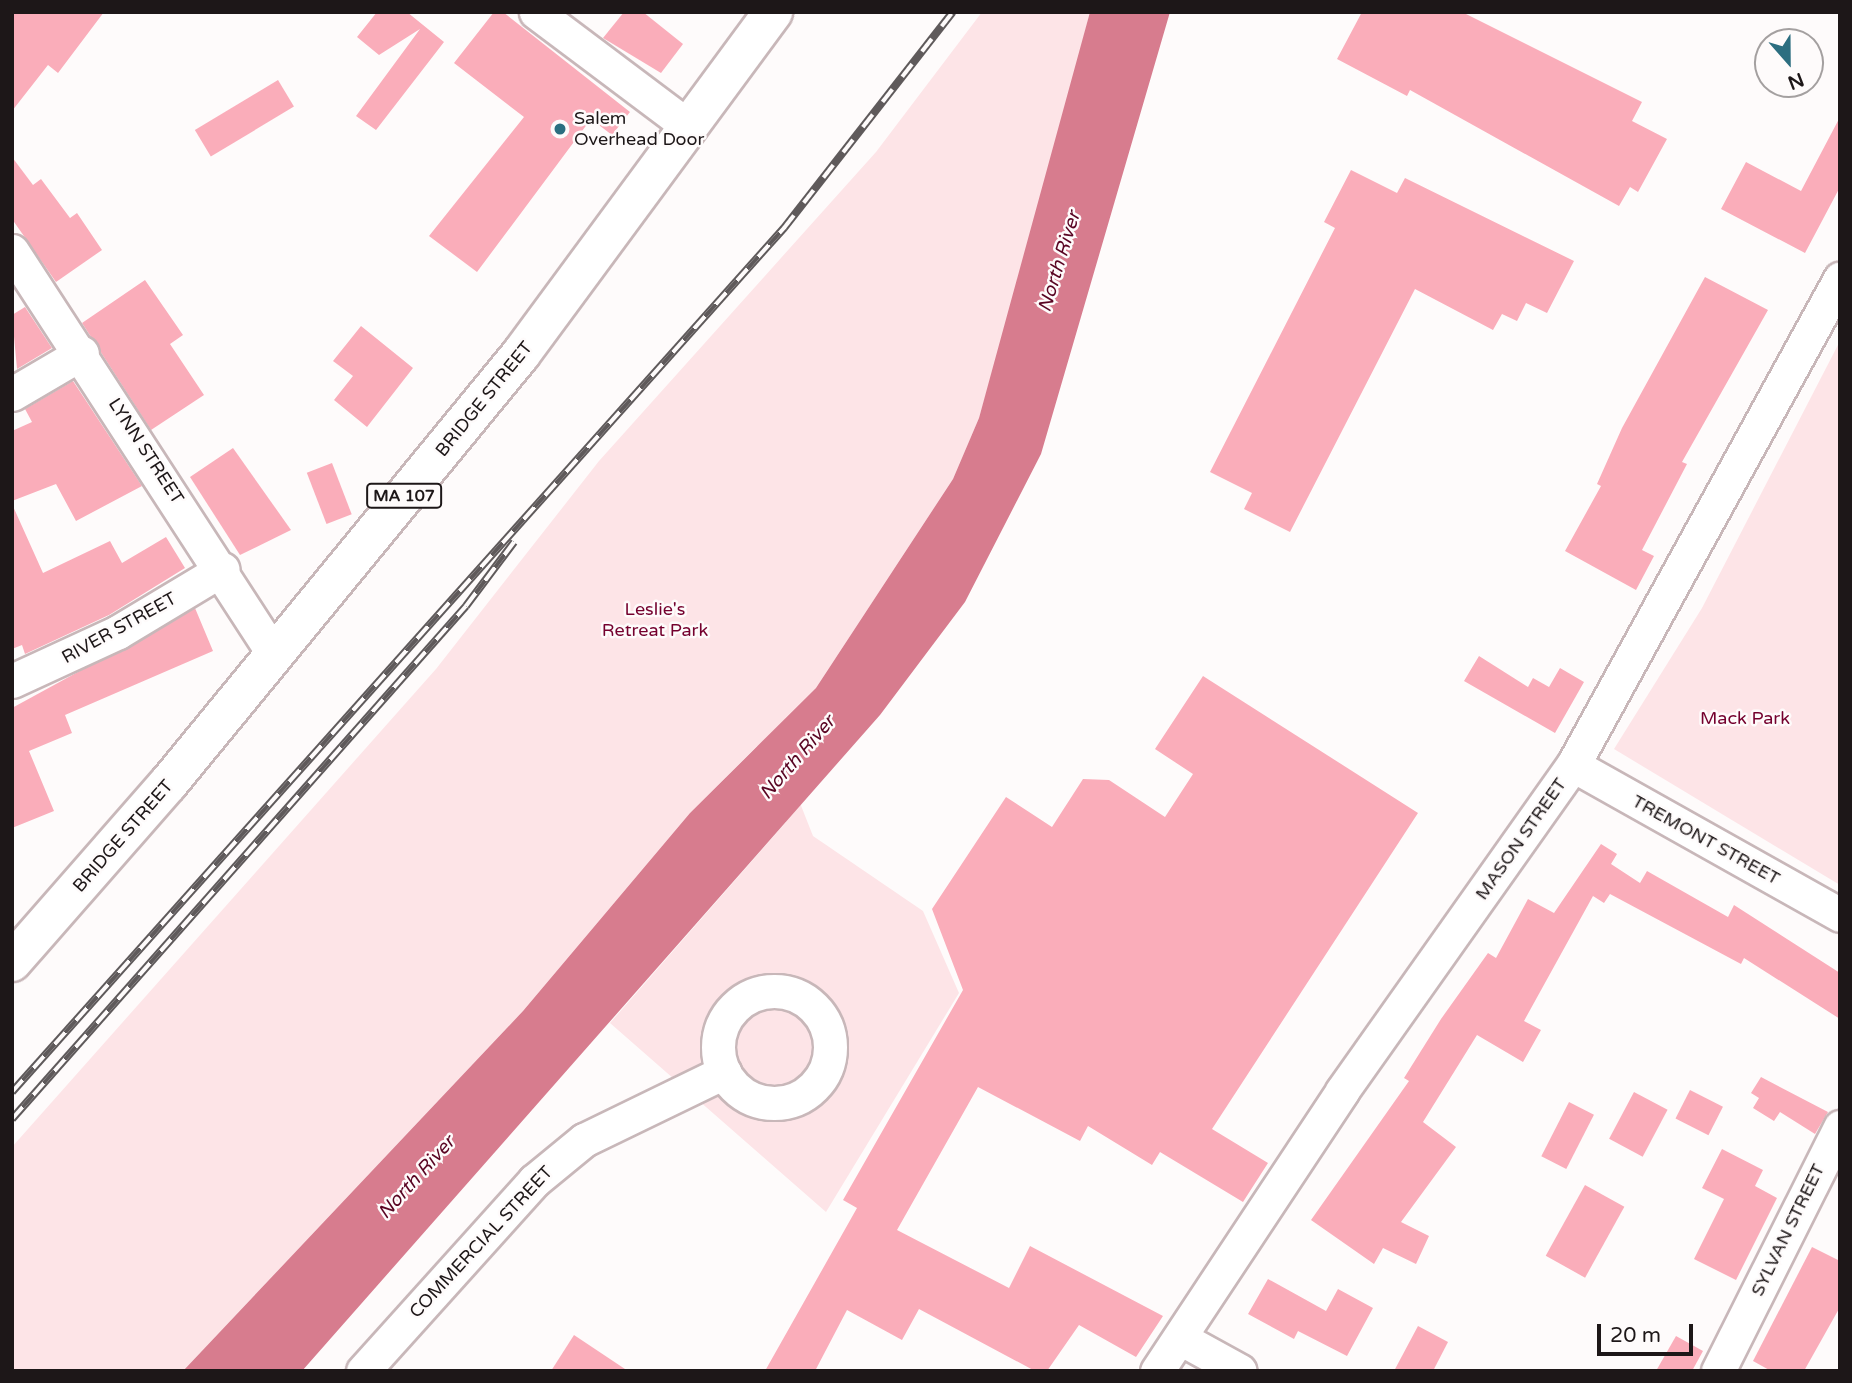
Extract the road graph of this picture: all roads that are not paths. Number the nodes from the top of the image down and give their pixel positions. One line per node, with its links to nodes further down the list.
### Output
1 (773, 12): 3 (main road, BRIDGE STREET / MA 107)
2 (554, 18): 3 (street)
3 (689, 127): 9 (main road, BRIDGE STREET / MA 107)
4 (12, 251): 6 (street, LYNN STREET)
5 (1840, 279): 11 (street, MASON STREET)
6 (82, 353): 7 (street); 8 (street, LYNN STREET)
7 (12, 394)
8 (223, 569): 9 (street, LYNN STREET); 10 (street, RIVER STREET)
9 (274, 656): 13 (main road, BRIDGE STREET / MA 107)
10 (12, 681)
11 (1573, 765): 12 (street, TREMONT STREET); 16 (street, MASON STREET)
12 (1840, 915)
13 (12, 962)
14 (724, 1072): 17 (street, COMMERCIAL STREET)
15 (1840, 1127): 20 (street, SYLVAN STREET)
16 (1180, 1338): 18 (street, MASON STREET); 19 (street)
17 (363, 1371)
18 (1157, 1371)
19 (1240, 1371)
20 (1718, 1371)

